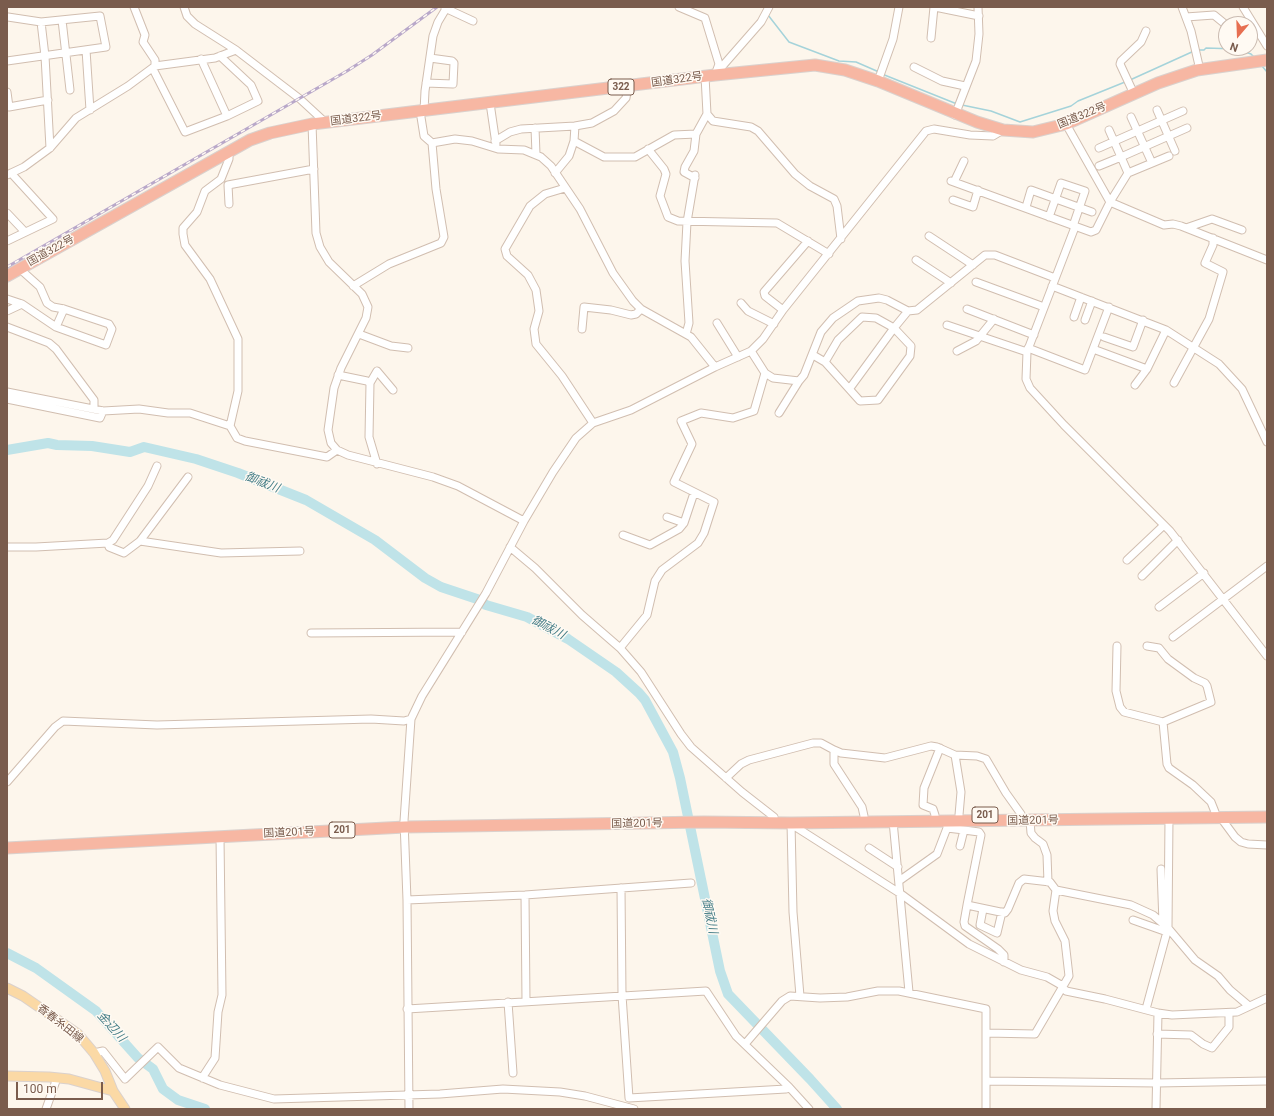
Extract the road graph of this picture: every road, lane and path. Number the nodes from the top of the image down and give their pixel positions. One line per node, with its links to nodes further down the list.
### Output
1 (134, 7): 31 (street)
2 (184, 7): 23 (street)
3 (679, 7): 34 (street)
4 (769, 7): 34 (street)
5 (899, 7): 35 (street)
6 (934, 7): 12 (street); 20 (street)
7 (978, 7): 12 (street)
8 (1182, 7): 13 (street)
9 (1243, 7): 21 (street)
10 (446, 8): 17 (street); 27 (street)
11 (7, 16): 15 (street); 18 (street)
12 (979, 16): 38 (street)
13 (1186, 17): 14 (street); 33 (street)
14 (1218, 18)
15 (7, 20)
16 (62, 20): 18 (street); 22 (street); 24 (street)
17 (473, 21)
18 (41, 22): 25 (street)
19 (1146, 31): 41 (street)
20 (930, 38)
21 (1267, 46)
22 (86, 50): 24 (street); 45 (street)
23 (236, 50): 26 (street); 53 (street)
24 (66, 53): 25 (street); 39 (street)
25 (45, 56): 30 (street); 42 (street)
26 (220, 56): 28 (street); 50 (street)
27 (430, 58): 36 (street); 36 (street)
28 (201, 59): 31 (street); 50 (street)
29 (1267, 60): 33 (highway, 国道322号 / 322)
30 (7, 61)
31 (154, 67): 45 (street); 50 (street)
32 (914, 67): 38 (street)
33 (1200, 70): 41 (highway, 国道322号 / 322)
34 (710, 76): 35 (highway, 国道322号 / 322); 37 (highway, 国道322号 / 322); 49 (street)
35 (879, 78): 44 (highway, 国道322号 / 322)
36 (426, 83): 47 (street)
37 (628, 86): 43 (highway, 国道322号 / 322); 56 (street)
38 (965, 86): 44 (street)
39 (70, 90)
40 (7, 92): 42 (street)
41 (1134, 94): 55 (highway, 国道322号 / 322)
42 (48, 100): 69 (street)
43 (490, 103): 47 (highway, 国道322号 / 322); 64 (street)
44 (958, 108): 59 (highway, 国道322号 / 322)
45 (90, 110): 69 (street)
46 (1157, 110): 52 (street)
47 (422, 111): 53 (highway, 国道322号 / 322); 67 (street)
48 (1183, 111): 52 (street)
49 (707, 114): 62 (street); 101 (street)
50 (227, 116)
51 (1131, 117): 61 (street)
52 (1161, 120): 61 (street); 63 (street)
53 (326, 123): 54 (highway, 国道322号 / 322)
54 (312, 124): 73 (highway, 国道322号 / 322); 79 (street)
55 (1066, 124): 59 (highway, 国道322号 / 322); 87 (street)
56 (575, 126): 57 (street); 65 (street)
57 (535, 128): 64 (street); 74 (street)
58 (1187, 128): 63 (street)
59 (1003, 130): 101 (street)
60 (1109, 130): 66 (street)
61 (1137, 131): 66 (street); 68 (street)
62 (696, 134): 72 (street); 94 (street)
63 (1168, 136): 68 (street); 77 (street)
64 (495, 141): 70 (street)
65 (574, 141): 72 (street); 81 (street)
66 (1114, 142): 71 (street); 75 (street)
67 (432, 143): 70 (street); 113 (street)
68 (1144, 147): 75 (street); 77 (street)
69 (50, 148): 82 (street)
70 (496, 148): 74 (street)
71 (1099, 148)
72 (648, 149): 94 (street)
73 (229, 151): 108 (highway, 国道322号 / 322); 170 (street)
74 (536, 154): 81 (street)
75 (1121, 157): 78 (street); 80 (street)
76 (964, 161): 84 (street)
77 (1152, 163): 80 (street)
78 (1099, 166)
79 (314, 170): 88 (street); 113 (street)
80 (1128, 172): 87 (street)
81 (555, 173): 83 (street)
82 (9, 174): 98 (street)
83 (565, 188): 123 (street); 169 (street)
84 (978, 190): 86 (street); 89 (street)
85 (1056, 199): 89 (street); 90 (street); 90 (street); 93 (street)
86 (953, 200)
87 (1110, 202): 95 (street); 96 (street)
88 (229, 204)
89 (1026, 207): 93 (street)
90 (1079, 207): 91 (street); 95 (street)
91 (1092, 212)
92 (7, 213): 98 (street)
93 (1049, 217): 95 (street)
94 (687, 222): 103 (street); 141 (street)
95 (1074, 227): 110 (street)
96 (1186, 228): 97 (street); 100 (street)
97 (1242, 230)
98 (25, 232): 102 (street)
99 (929, 236): 107 (street)
100 (1213, 238): 106 (street); 145 (street)
101 (841, 239): 104 (street)
102 (7, 240)
103 (808, 241): 104 (street); 125 (street)
104 (829, 254): 125 (street)
105 (916, 260): 112 (street)
106 (1267, 260)
107 (973, 264): 110 (street); 112 (street)
108 (20, 269): 109 (highway, 国道322号 / 322); 122 (street)
109 (7, 276)
110 (1055, 278): 114 (street)
111 (976, 282): 120 (street)
112 (951, 283): 127 (street)
113 (353, 286): 140 (street)
114 (1052, 286): 115 (street); 120 (street)
115 (1081, 296): 117 (street); 128 (street)
116 (7, 299): 119 (street)
117 (1092, 301): 121 (street); 130 (street)
118 (741, 303): 133 (street)
119 (22, 304): 126 (street); 136 (street)
120 (1044, 307): 142 (street)
121 (1109, 307): 131 (street); 147 (street)
122 (64, 309): 136 (street); 136 (street)
123 (641, 309): 138 (street); 141 (street)
124 (967, 309): 129 (street)
125 (783, 310): 133 (street)
126 (7, 311)
127 (908, 311): 137 (street); 151 (street)
128 (1074, 317)
129 (994, 320): 142 (street); 143 (street)
130 (1085, 320)
131 (1143, 320): 139 (street); 144 (street)
132 (718, 323): 152 (street)
133 (774, 324): 149 (street)
134 (947, 325): 143 (street)
135 (7, 327): 166 (street)
136 (56, 328)
137 (894, 328): 153 (street); 162 (street); 162 (street)
138 (582, 329)
139 (1166, 330): 145 (street); 155 (street)
140 (359, 334): 146 (street); 157 (street)
141 (686, 334): 154 (street)
142 (1034, 334): 148 (street)
143 (978, 337): 148 (street); 150 (street)
144 (1104, 337)
145 (1193, 347): 160 (street); 171 (street)
146 (408, 348)
147 (1093, 349): 148 (street); 155 (street)
148 (1028, 350): 180 (street)
149 (751, 351): 152 (street); 156 (street)
150 (957, 351)
151 (813, 355): 153 (street); 158 (street)
152 (738, 357): 154 (street)
153 (825, 362): 162 (street)
154 (715, 367): 169 (street)
155 (1147, 370): 161 (street)
156 (765, 373): 158 (street); 176 (street)
157 (338, 375): 159 (street); 172 (street)
158 (799, 381): 168 (street)
159 (370, 383): 163 (street); 173 (street)
160 (1174, 383)
161 (1135, 385)
162 (850, 388)
163 (393, 390)
164 (7, 392): 166 (street)
165 (7, 399): 167 (street)
166 (94, 409): 167 (street)
167 (103, 411): 170 (street)
168 (779, 413)
169 (593, 423): 178 (street)
170 (230, 426): 172 (street)
171 (1267, 442)
172 (337, 450): 173 (street)
173 (377, 464): 178 (street)
174 (157, 466): 184 (street)
175 (188, 477): 183 (street)
176 (694, 493): 179 (street); 199 (street)
177 (667, 517): 179 (street)
178 (524, 521): 186 (street)
179 (684, 523): 181 (street)
180 (1164, 525): 182 (street); 188 (street)
181 (623, 535)
182 (1178, 540): 190 (street); 191 (street)
183 (140, 541): 184 (street); 187 (street)
184 (108, 543): 185 (street)
185 (7, 547)
186 (510, 547): 194 (street); 199 (street)
187 (300, 551)
188 (1127, 560)
189 (1267, 566): 192 (street)
190 (1204, 573): 192 (street); 193 (street)
191 (1142, 576)
192 (1223, 599): 196 (street); 200 (street)
193 (1159, 606)
194 (462, 632): 195 (street); 201 (street)
195 (311, 633)
196 (1173, 637)
197 (1117, 646): 202 (street)
198 (1147, 646): 202 (street)
199 (620, 648): 206 (street)
200 (1267, 656)
201 (411, 719): 207 (street); 220 (street)
202 (1163, 722): 211 (street)
203 (940, 748): 204 (street); 205 (street); 209 (street)
204 (834, 750): 206 (street); 212 (street)
205 (955, 755): 210 (street); 215 (street)
206 (726, 778): 213 (street)
207 (7, 782)
208 (1267, 810): 211 (highway, 国道201号 / 201)
209 (935, 815): 210 (highway, 国道201号 / 201); 212 (highway, 国道201号 / 201)
210 (959, 815): 215 (highway, 国道201号 / 201)
211 (1218, 815): 214 (highway, 国道201号 / 201); 215 (highway, 国道201号 / 201); 217 (highway, 国道201号 / 201); 225 (street)
212 (864, 816): 213 (highway, 国道201号 / 201)
213 (774, 817): 216 (highway, 国道201号 / 201)
214 (1267, 817)
215 (1026, 818): 217 (highway, 国道201号 / 201); 221 (highway, 国道201号 / 201); 232 (street)
216 (704, 819): 219 (highway, 国道201号 / 201); 220 (highway, 国道201号 / 201)
217 (1169, 819): 243 (street)
218 (893, 821): 219 (highway, 国道201号 / 201); 221 (highway, 国道201号 / 201); 229 (street)
219 (791, 823): 236 (street); 249 (street)
220 (404, 824): 223 (highway, 国道201号 / 201); 224 (highway, 国道201号 / 201); 238 (street)
221 (947, 825): 222 (street); 231 (street)
222 (964, 830): 226 (street); 239 (street)
223 (220, 837): 227 (highway, 国道201号 / 201); 265 (street)
224 (7, 841)
225 (1267, 845)
226 (960, 846)
227 (7, 848)
228 (869, 848): 229 (street)
229 (898, 867): 231 (street)
230 (1161, 869): 243 (street)
231 (899, 881): 236 (street)
232 (1048, 882): 235 (street); 241 (street)
233 (691, 883): 234 (street)
234 (621, 888): 237 (street); 248 (street)
235 (1056, 890): 243 (street); 245 (street)
236 (900, 894): 244 (street); 247 (street)
237 (525, 895): 238 (street); 251 (street)
238 (407, 900): 254 (street)
239 (967, 905): 240 (street); 244 (street)
240 (983, 908): 241 (street); 241 (street)
241 (1002, 912)
242 (1133, 920): 243 (street)
243 (1166, 928): 253 (street); 255 (street)
244 (1004, 962): 245 (street)
245 (1063, 987): 255 (street); 258 (street)
246 (7, 988): 261 (main road, 香春糸田線)
247 (909, 992): 249 (street); 258 (street)
248 (622, 995): 251 (street); 260 (street); 269 (street)
249 (800, 996): 260 (street)
250 (1267, 998): 253 (street)
251 (526, 1001): 252 (street)
252 (508, 1002): 254 (street); 262 (street)
253 (1249, 1006): 257 (street)
254 (407, 1009): 271 (street)
255 (1146, 1009): 256 (street)
256 (1158, 1013): 257 (street); 259 (street)
257 (1229, 1013): 259 (street)
258 (986, 1033): 266 (street)
259 (1157, 1034): 268 (street)
260 (745, 1044): 269 (street)
261 (94, 1053): 265 (street); 270 (main road, 香春糸田線)
262 (513, 1072)
263 (7, 1076): 264 (main road)
264 (57, 1078): 270 (main road); 272 (street)
265 (202, 1078): 271 (street)
266 (986, 1081): 268 (street); 277 (street)
267 (1267, 1082): 268 (street)
268 (1157, 1083): 278 (street)
269 (789, 1087): 276 (street)
270 (113, 1092): 273 (main road, 香春糸田線)
271 (409, 1096): 274 (street); 275 (street)
272 (46, 1109)
273 (125, 1109)
274 (409, 1109)
275 (634, 1109)
276 (809, 1109)
277 (986, 1109)
278 (1156, 1109)

